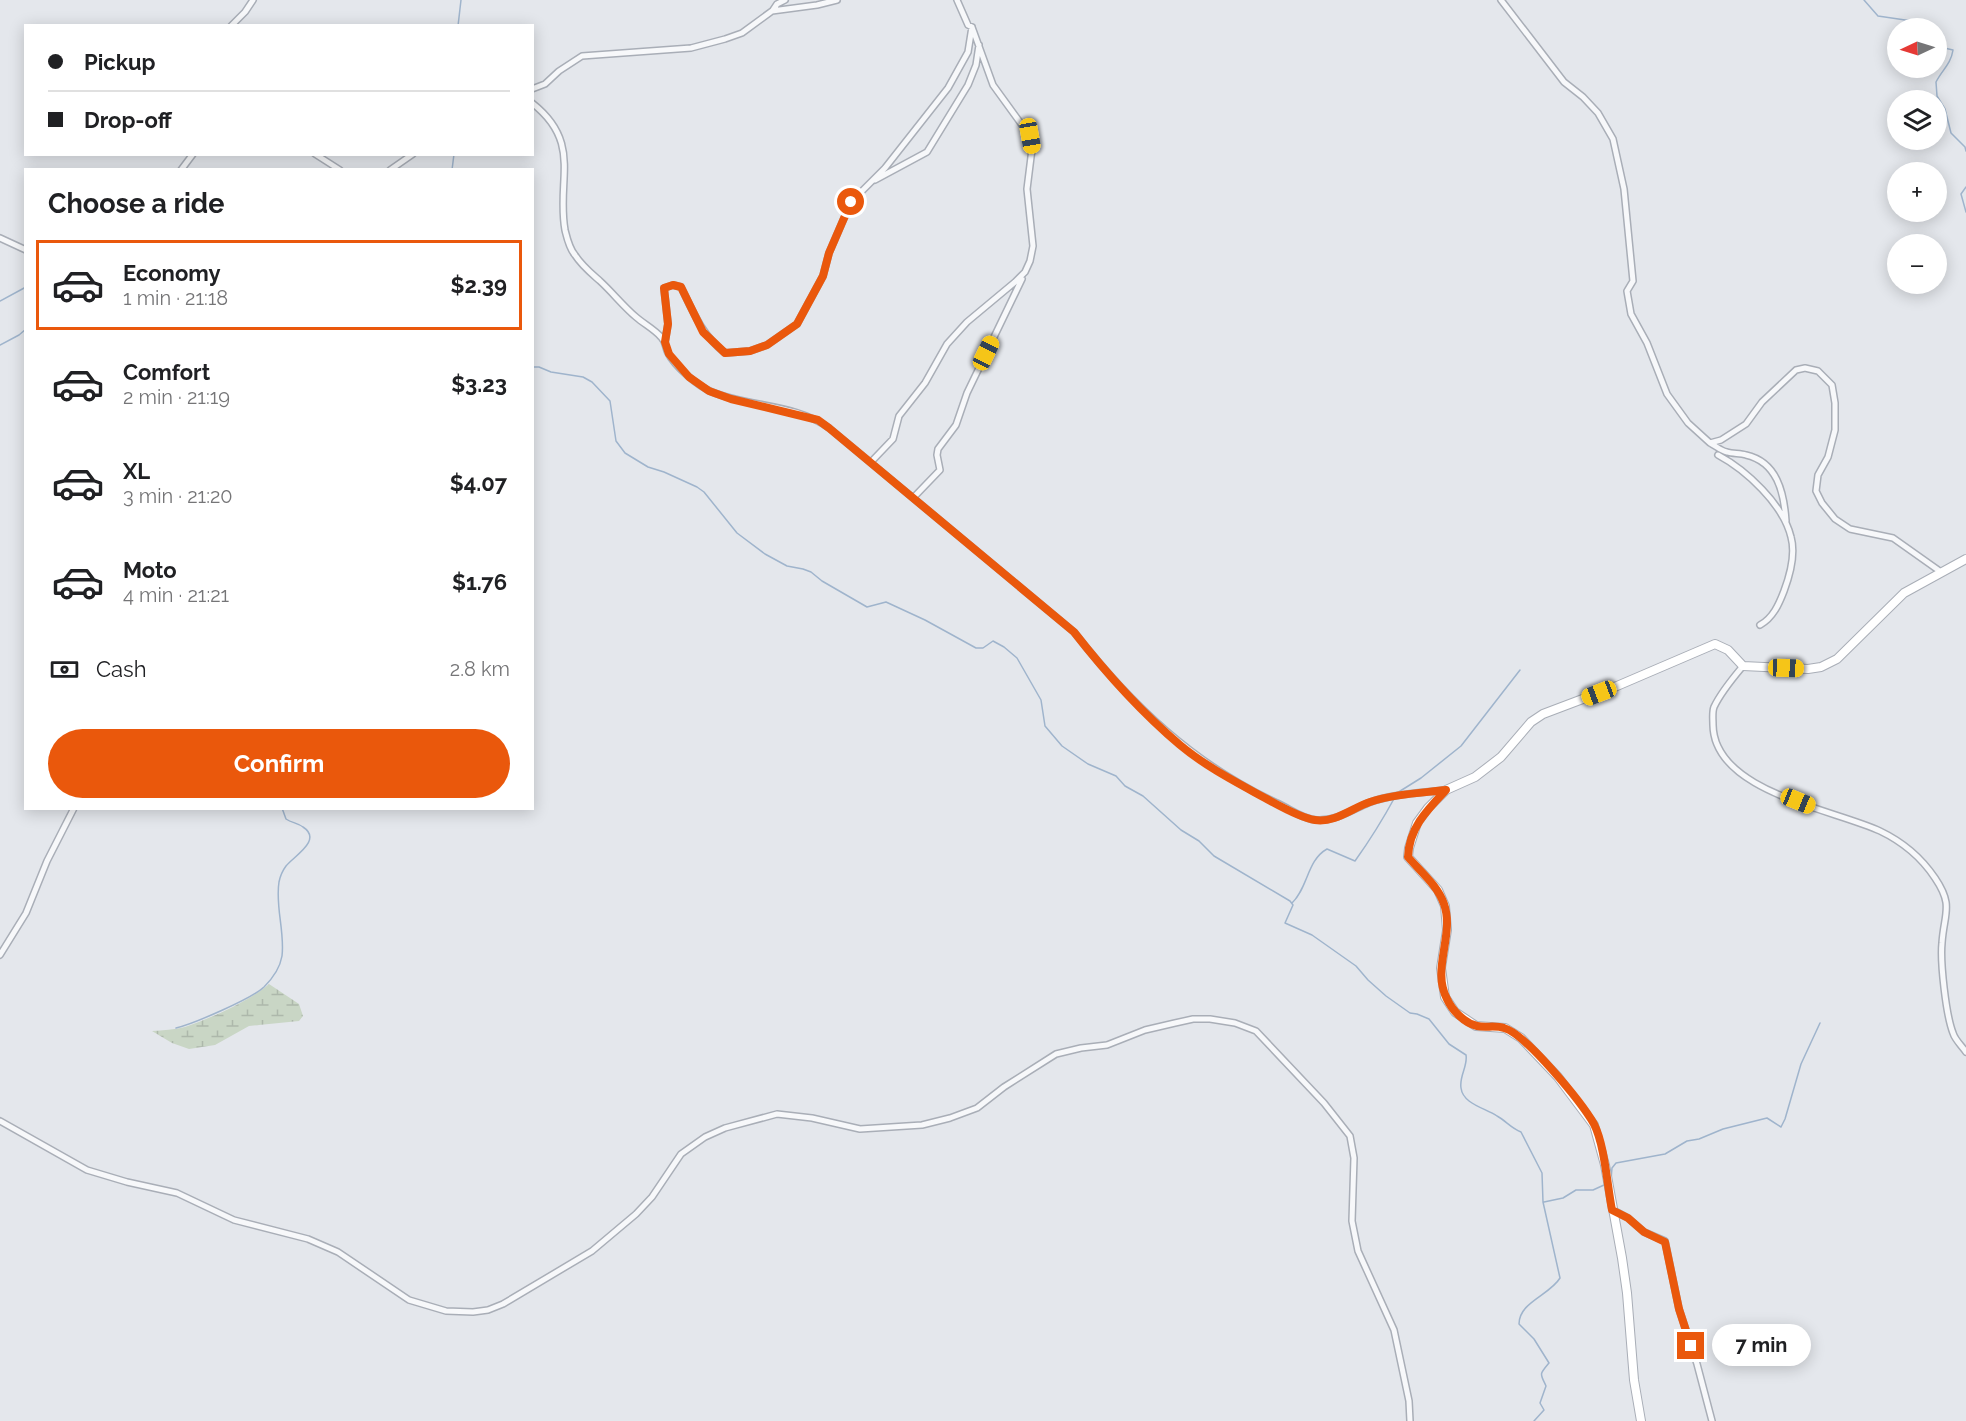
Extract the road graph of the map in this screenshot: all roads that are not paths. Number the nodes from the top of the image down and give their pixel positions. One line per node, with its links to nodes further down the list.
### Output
1 (254, 0): 7 (street)
2 (785, 0): 6 (street)
3 (837, 0): 6 (street)
4 (957, 0): 8 (street)
5 (1501, 0): 21 (street)
6 (772, 10): 10 (street)
7 (233, 24)
8 (972, 27): 9 (street); 16 (street)
9 (979, 44): 16 (street); 19 (street)
10 (534, 88)
11 (534, 105): 20 (street)
12 (318, 156): 14 (street)
13 (410, 156): 15 (street)
14 (337, 168)
15 (393, 168)
16 (868, 184): 20 (street)
17 (0, 238): 18 (street)
18 (24, 249)
19 (1025, 272): 23 (street); 24 (street)
20 (665, 342): 23 (street)
21 (1710, 443): 25 (street); 27 (street)
22 (1718, 455): 25 (street)
23 (871, 462): 24 (street)
24 (914, 497): 30 (street)
25 (1786, 523): 28 (street)
26 (1966, 559): 27 (street)
27 (1941, 572): 29 (street)
28 (1760, 625)
29 (1743, 666): 30 (street); 33 (street)
30 (1446, 790): 35 (street)
31 (73, 810): 32 (street)
32 (0, 955)
33 (1966, 1052)
34 (0, 1121): 36 (street)
35 (1612, 1210): 37 (street); 38 (street)
36 (1410, 1421)
37 (1641, 1421)
38 (1712, 1421)

